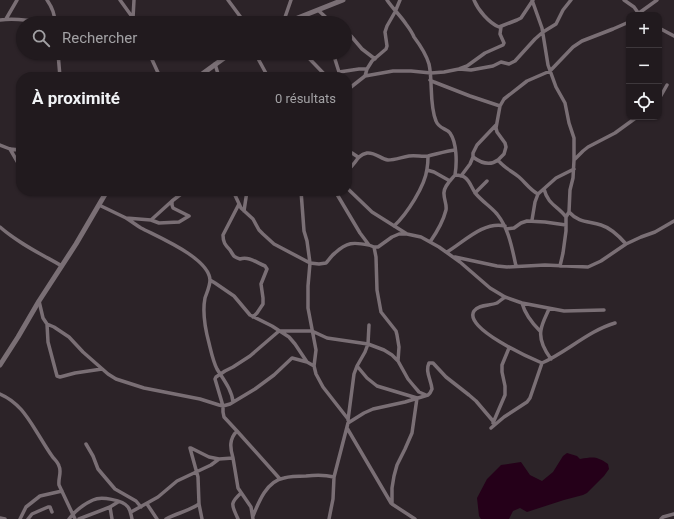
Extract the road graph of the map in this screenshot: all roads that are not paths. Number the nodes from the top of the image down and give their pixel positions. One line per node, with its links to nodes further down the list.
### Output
1 (17, 0): 26 (street)
2 (47, 0): 19 (street)
3 (120, 0): 20 (street)
4 (134, 0): 21 (street)
5 (228, 0): 22 (street)
6 (291, 0): 23 (street)
7 (343, 0): 15 (street)
8 (387, 0): 16 (street)
9 (400, 0): 16 (street)
10 (474, 0): 30 (street)
11 (532, 0): 30 (street); 32 (street)
12 (571, 0): 32 (street)
13 (657, 0): 18 (street)
14 (626, 1): 17 (street)
15 (318, 10): 24 (street); 25 (street)
16 (395, 12): 35 (street); 53 (street)
17 (638, 12)
18 (642, 12)
19 (54, 16)
20 (132, 16)
21 (133, 16)
22 (240, 16)
23 (286, 16)
24 (302, 16)
25 (324, 16)
26 (6, 19): 27 (street); 28 (street)
27 (16, 19)
28 (0, 20)
29 (626, 23): 45 (street)
30 (501, 27): 44 (street)
31 (662, 30): 33 (street)
32 (543, 32): 44 (street); 45 (street)
33 (674, 36)
34 (352, 37): 35 (street)
35 (375, 59): 43 (street)
36 (59, 60): 46 (street)
37 (152, 60): 47 (street)
38 (221, 60): 42 (street)
39 (259, 60): 50 (street)
40 (311, 60): 51 (street)
41 (335, 60): 52 (street)
42 (215, 64): 48 (street); 49 (street)
43 (367, 69): 52 (street); 54 (street)
44 (459, 69): 53 (street)
45 (550, 71): 59 (street); 72 (street)
46 (60, 72)
47 (158, 72)
48 (205, 72)
49 (218, 72)
50 (265, 72)
51 (322, 72)
52 (339, 72)
53 (431, 73): 54 (street); 55 (street)
54 (365, 76): 56 (street)
55 (430, 80): 59 (street); 65 (street)
56 (352, 86)
57 (666, 86): 58 (street)
58 (662, 93)
59 (500, 106): 61 (street)
60 (633, 120): 72 (street)
61 (496, 125): 69 (street); 71 (street)
62 (0, 145): 63 (street)
63 (10, 149): 64 (street); 70 (street)
64 (16, 150)
65 (456, 150): 67 (street); 76 (street)
66 (352, 153): 68 (street)
67 (428, 156): 68 (street); 75 (street)
68 (358, 157): 73 (street)
69 (473, 157): 71 (street); 77 (street)
70 (16, 159)
71 (498, 160): 83 (street)
72 (574, 160): 74 (street)
73 (352, 166)
74 (574, 168): 80 (street); 94 (street)
75 (427, 170): 78 (street); 101 (street)
76 (455, 175): 77 (street); 78 (street)
77 (461, 176): 82 (street)
78 (450, 181): 105 (street)
79 (487, 181): 82 (street)
80 (544, 189): 83 (street); 96 (street)
81 (352, 193): 101 (street)
82 (475, 193): 103 (street)
83 (538, 194): 98 (street)
84 (104, 196): 92 (street)
85 (178, 196): 90 (street)
86 (235, 196): 91 (street)
87 (246, 196): 93 (street)
88 (301, 196): 111 (street)
89 (338, 196): 107 (street)
90 (172, 201): 97 (street); 97 (street)
91 (239, 204): 93 (street); 121 (street)
92 (99, 205): 95 (street); 112 (street)
93 (244, 211): 111 (street)
94 (569, 212): 96 (street); 106 (street)
95 (126, 218): 97 (street); 115 (street)
96 (566, 218): 100 (street)
97 (151, 220)
98 (532, 220): 100 (street); 103 (street)
99 (674, 221): 106 (street)
100 (566, 225): 114 (street)
101 (394, 226): 104 (street)
102 (0, 227): 112 (street)
103 (505, 228): 109 (street); 113 (street)
104 (407, 234): 105 (street); 108 (street)
105 (430, 242): 109 (street)
106 (626, 244): 114 (street)
107 (369, 245): 108 (street); 111 (street)
108 (374, 247): 131 (street)
109 (447, 252): 110 (street)
110 (454, 257): 113 (street); 116 (street)
111 (310, 263): 126 (street)
112 (62, 266): 117 (street)
113 (516, 266): 114 (street)
114 (560, 266)
115 (210, 280): 121 (street); 138 (street)
116 (505, 297): 118 (street); 129 (street)
117 (40, 301): 123 (street); 134 (street)
118 (522, 303): 119 (street); 127 (street)
119 (549, 309): 120 (street); 127 (street)
120 (604, 310)
121 (253, 317): 125 (street)
122 (615, 323): 130 (street)
123 (47, 324): 137 (street); 137 (street)
124 (369, 325): 128 (street)
125 (279, 331): 126 (street); 132 (street); 138 (street)
126 (312, 331): 128 (street); 135 (street)
127 (540, 331): 130 (street)
128 (368, 344): 131 (street); 136 (street)
129 (509, 348): 133 (street); 145 (street)
130 (551, 359): 133 (street)
131 (398, 361): 140 (street)
132 (307, 362): 135 (street); 142 (street)
133 (542, 363): 145 (street)
134 (0, 365)
135 (314, 366): 144 (street)
136 (357, 366): 141 (street); 144 (street)
137 (102, 369): 143 (street)
138 (221, 374): 142 (street); 143 (street)
139 (0, 394): 154 (street)
140 (426, 395): 141 (street); 145 (street)
141 (417, 398): 144 (street); 159 (street)
142 (233, 402): 143 (street)
143 (223, 406): 147 (street)
144 (348, 421): 146 (street)
145 (493, 421)
146 (347, 428): 152 (street); 159 (street)
147 (237, 431): 150 (street); 153 (street)
148 (86, 444): 161 (street)
149 (218, 458): 150 (street); 151 (street); 151 (street)
150 (233, 458): 155 (street)
151 (196, 472): 157 (street); 158 (street)
152 (334, 477): 153 (street); 181 (street)
153 (280, 479): 167 (street)
154 (62, 491): 164 (street); 170 (street)
155 (241, 493): 167 (street); 180 (street)
156 (119, 502): 160 (street); 163 (street); 164 (street)
157 (147, 504): 161 (street); 177 (street)
158 (199, 504): 178 (street); 179 (street)
159 (392, 504): 182 (street)
160 (110, 507): 174 (street); 175 (street)
161 (141, 507): 163 (street)
162 (52, 512): 171 (street)
163 (131, 512): 176 (street)
164 (73, 514): 172 (street); 173 (street)
165 (672, 514): 168 (street); 183 (street)
166 (0, 518): 169 (street)
167 (253, 518)
168 (674, 518)
169 (5, 519)
170 (20, 519)
171 (28, 519)
172 (69, 519)
173 (75, 519)
174 (79, 519)
175 (112, 519)
176 (132, 519)
177 (157, 519)
178 (166, 519)
179 (202, 519)
180 (238, 519)
181 (329, 519)
182 (415, 519)
183 (661, 519)

